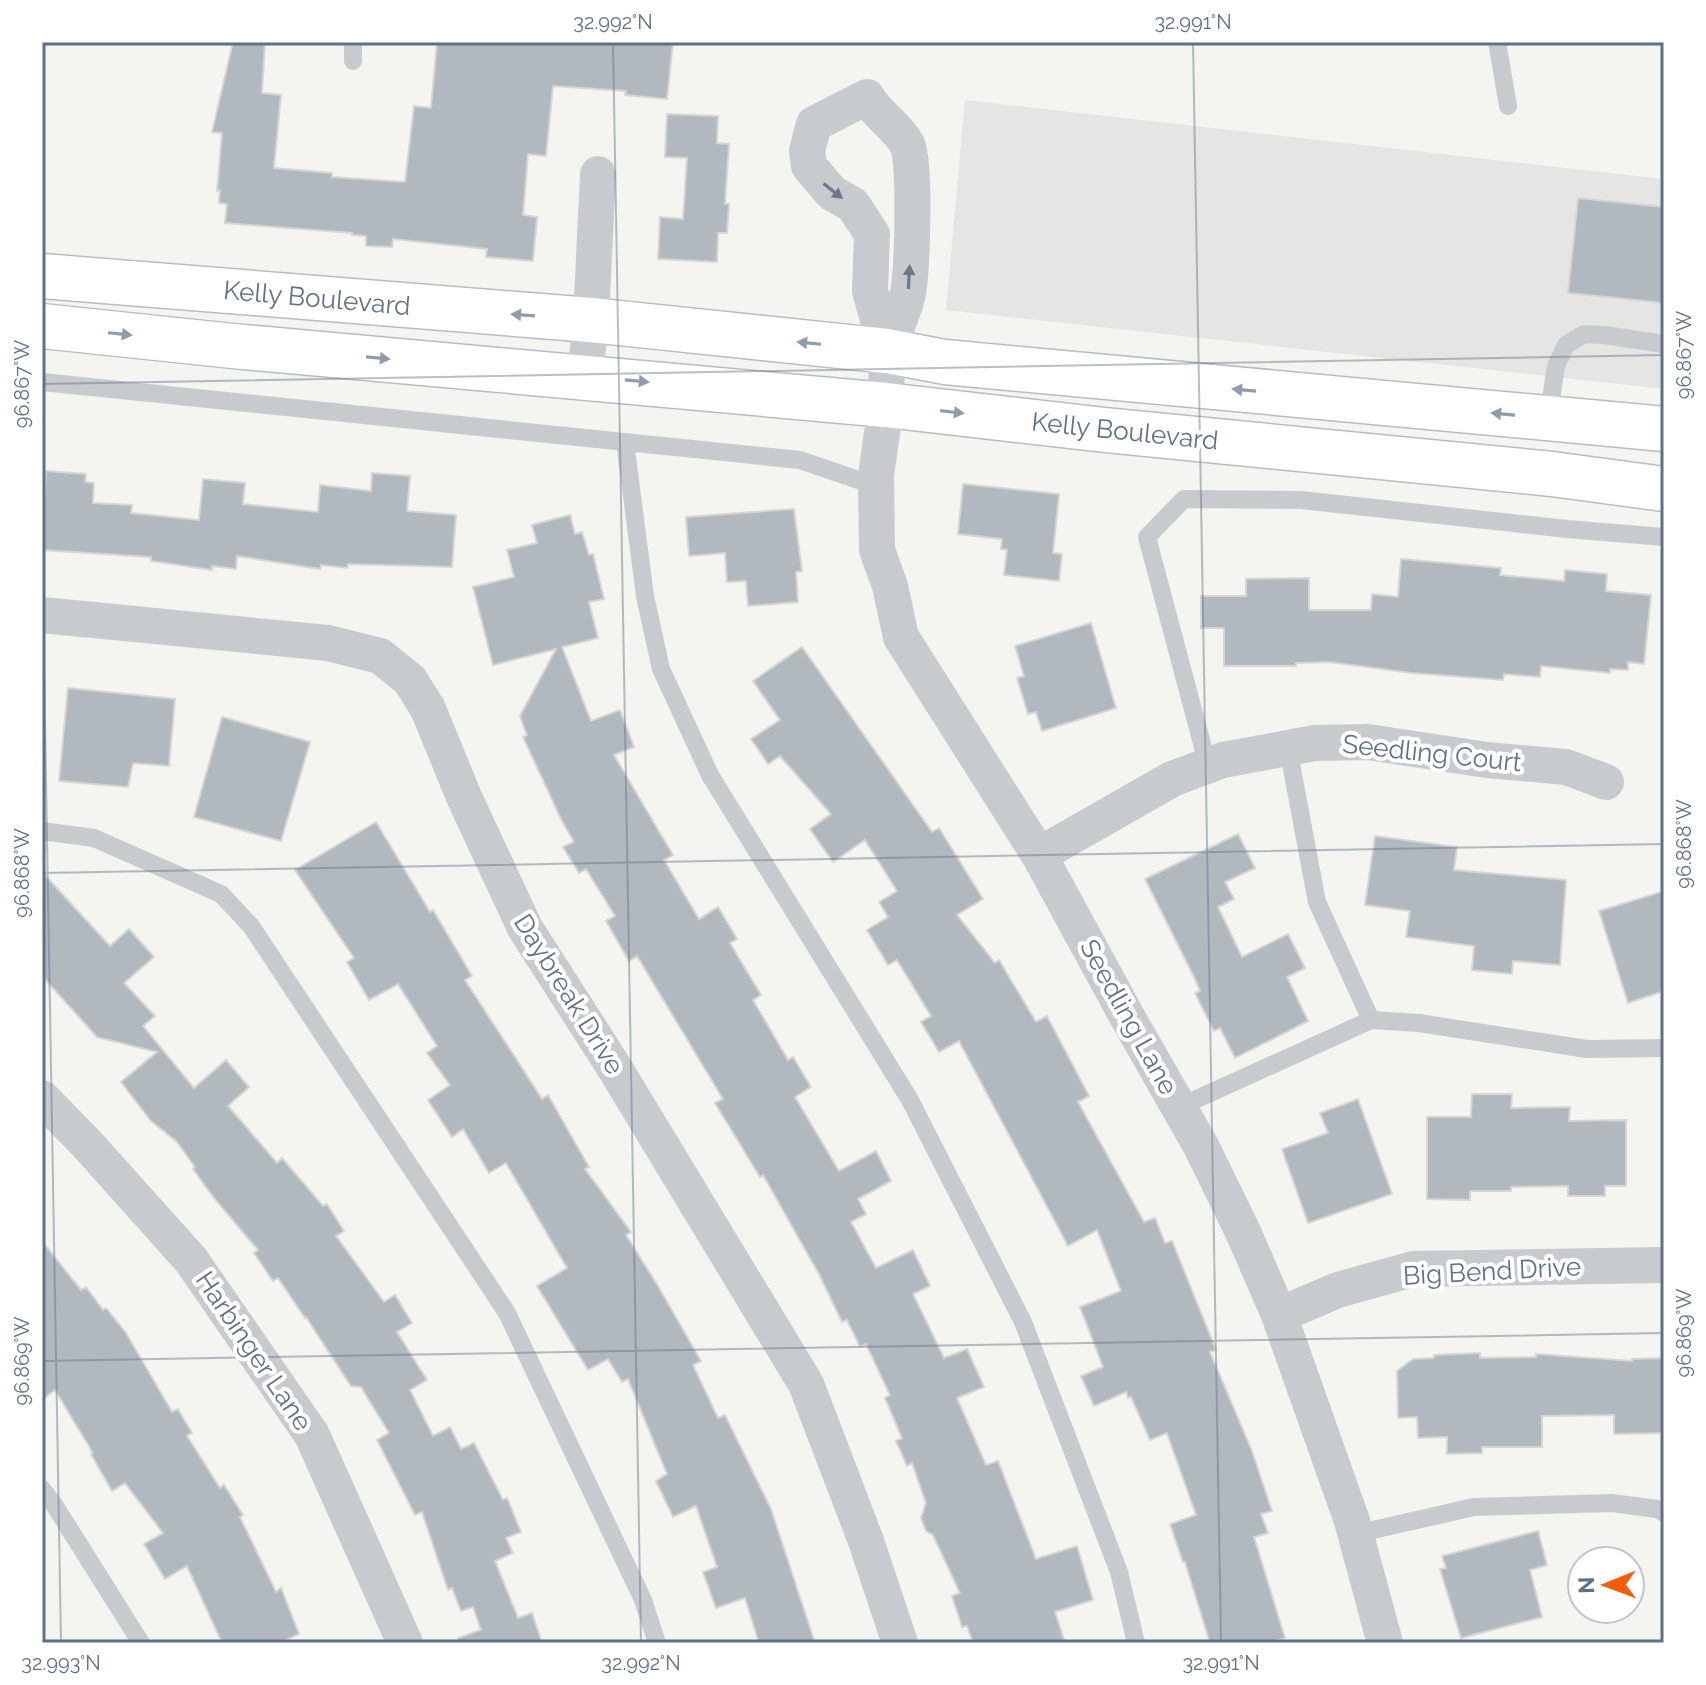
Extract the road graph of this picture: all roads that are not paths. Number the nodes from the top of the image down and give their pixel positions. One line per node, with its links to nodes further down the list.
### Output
1 (1497, 42): 2 (lane)
2 (1508, 106)
3 (598, 174): 5 (street)
4 (42, 276): 5 (main road, Kelly Boulevard, one-way to 4)
5 (591, 320): 8 (main road, Kelly Boulevard, one-way to 5); 9 (street)
6 (42, 326): 9 (main road, Kelly Boulevard, one-way to 9)
7 (1664, 344): 12 (lane)
8 (887, 351): 8 (street, one-way to 8); 11 (street, Seedling Lane); 12 (main road, Kelly Boulevard, one-way to 8)
9 (585, 376): 11 (main road, Kelly Boulevard, one-way to 11)
10 (42, 382): 14 (lane)
11 (886, 405): 15 (street, Seedling Lane); 16 (main road, Kelly Boulevard, one-way to 16)
12 (1548, 418): 13 (main road, Kelly Boulevard)
13 (1664, 429)
14 (625, 442): 15 (lane); 37 (lane)
15 (876, 486): 23 (street, Seedling Lane)
16 (1664, 489)
17 (1664, 537): 20 (lane)
18 (42, 615): 36 (street, Daybreak Drive)
19 (1288, 748): 20 (street, Seedling Court); 21 (street, Seedling Court); 24 (lane)
20 (1208, 766): 23 (street, Seedling Court)
21 (1606, 782)
22 (42, 831): 35 (lane)
23 (1039, 855): 27 (street, Seedling Lane)
24 (1371, 1020): 25 (lane); 27 (lane)
25 (1664, 1048)
26 (42, 1098): 34 (street, Harbinger Lane)
27 (1179, 1107): 29 (street, Seedling Lane)
28 (1664, 1265): 29 (street, Big Bend Drive)
29 (1279, 1315): 32 (street, Seedling Lane)
30 (42, 1489): 33 (lane)
31 (1664, 1513): 32 (lane)
32 (1355, 1534): 38 (street, Seedling Lane)
33 (141, 1643)
34 (405, 1643)
35 (657, 1643)
36 (900, 1643)
37 (1136, 1643)
38 (1385, 1643)

